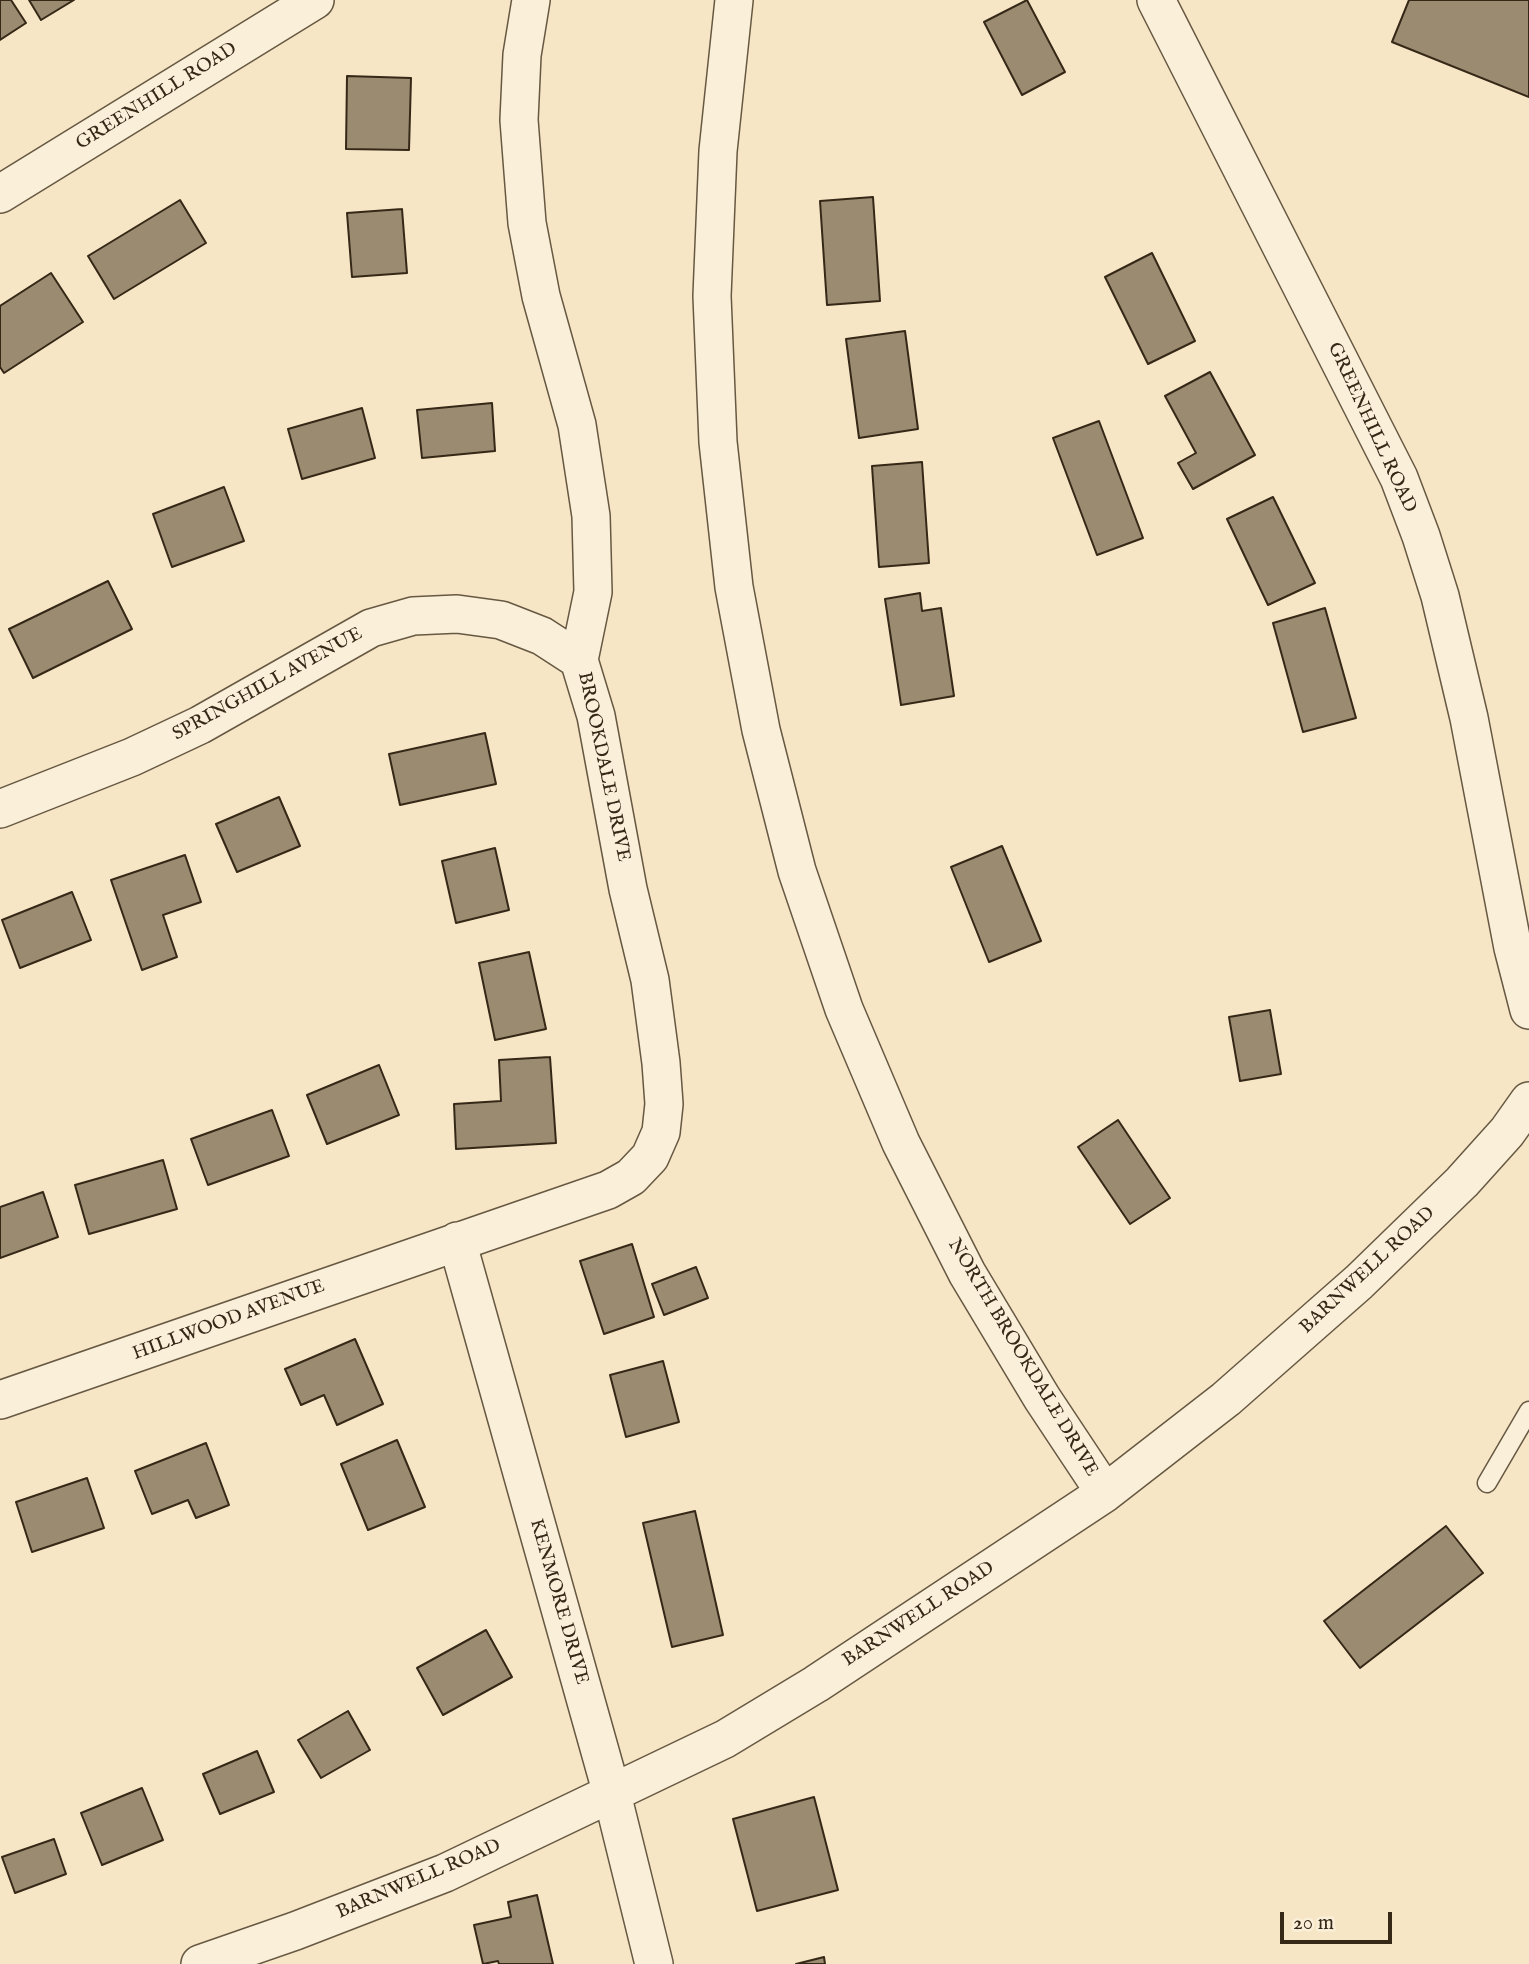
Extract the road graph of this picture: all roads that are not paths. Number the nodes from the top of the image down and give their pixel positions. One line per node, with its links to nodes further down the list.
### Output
1 (315, 0): 5 (street, GREENHILL ROAD)
2 (530, 0): 6 (street, BROOKDALE DRIVE)
3 (734, 0): 14 (street, NORTH BROOKDALE DRIVE)
4 (1156, 0): 8 (street, GREENHILL ROAD)
5 (0, 194)
6 (579, 660): 7 (street, SPRINGHILL AVENUE); 10 (street, BROOKDALE DRIVE)
7 (0, 809)
8 (1529, 1010)
9 (1529, 1101): 14 (street, BARNWELL ROAD)
10 (457, 1241): 11 (street, HILLWOOD AVENUE); 15 (street, KENMORE DRIVE)
11 (0, 1400)
12 (1529, 1411): 13 (lane)
13 (1487, 1483)
14 (1105, 1493): 15 (street, BARNWELL ROAD)
15 (612, 1794): 16 (street, BARNWELL ROAD); 17 (street, KENMORE DRIVE)
16 (200, 1964)
17 (654, 1964)

